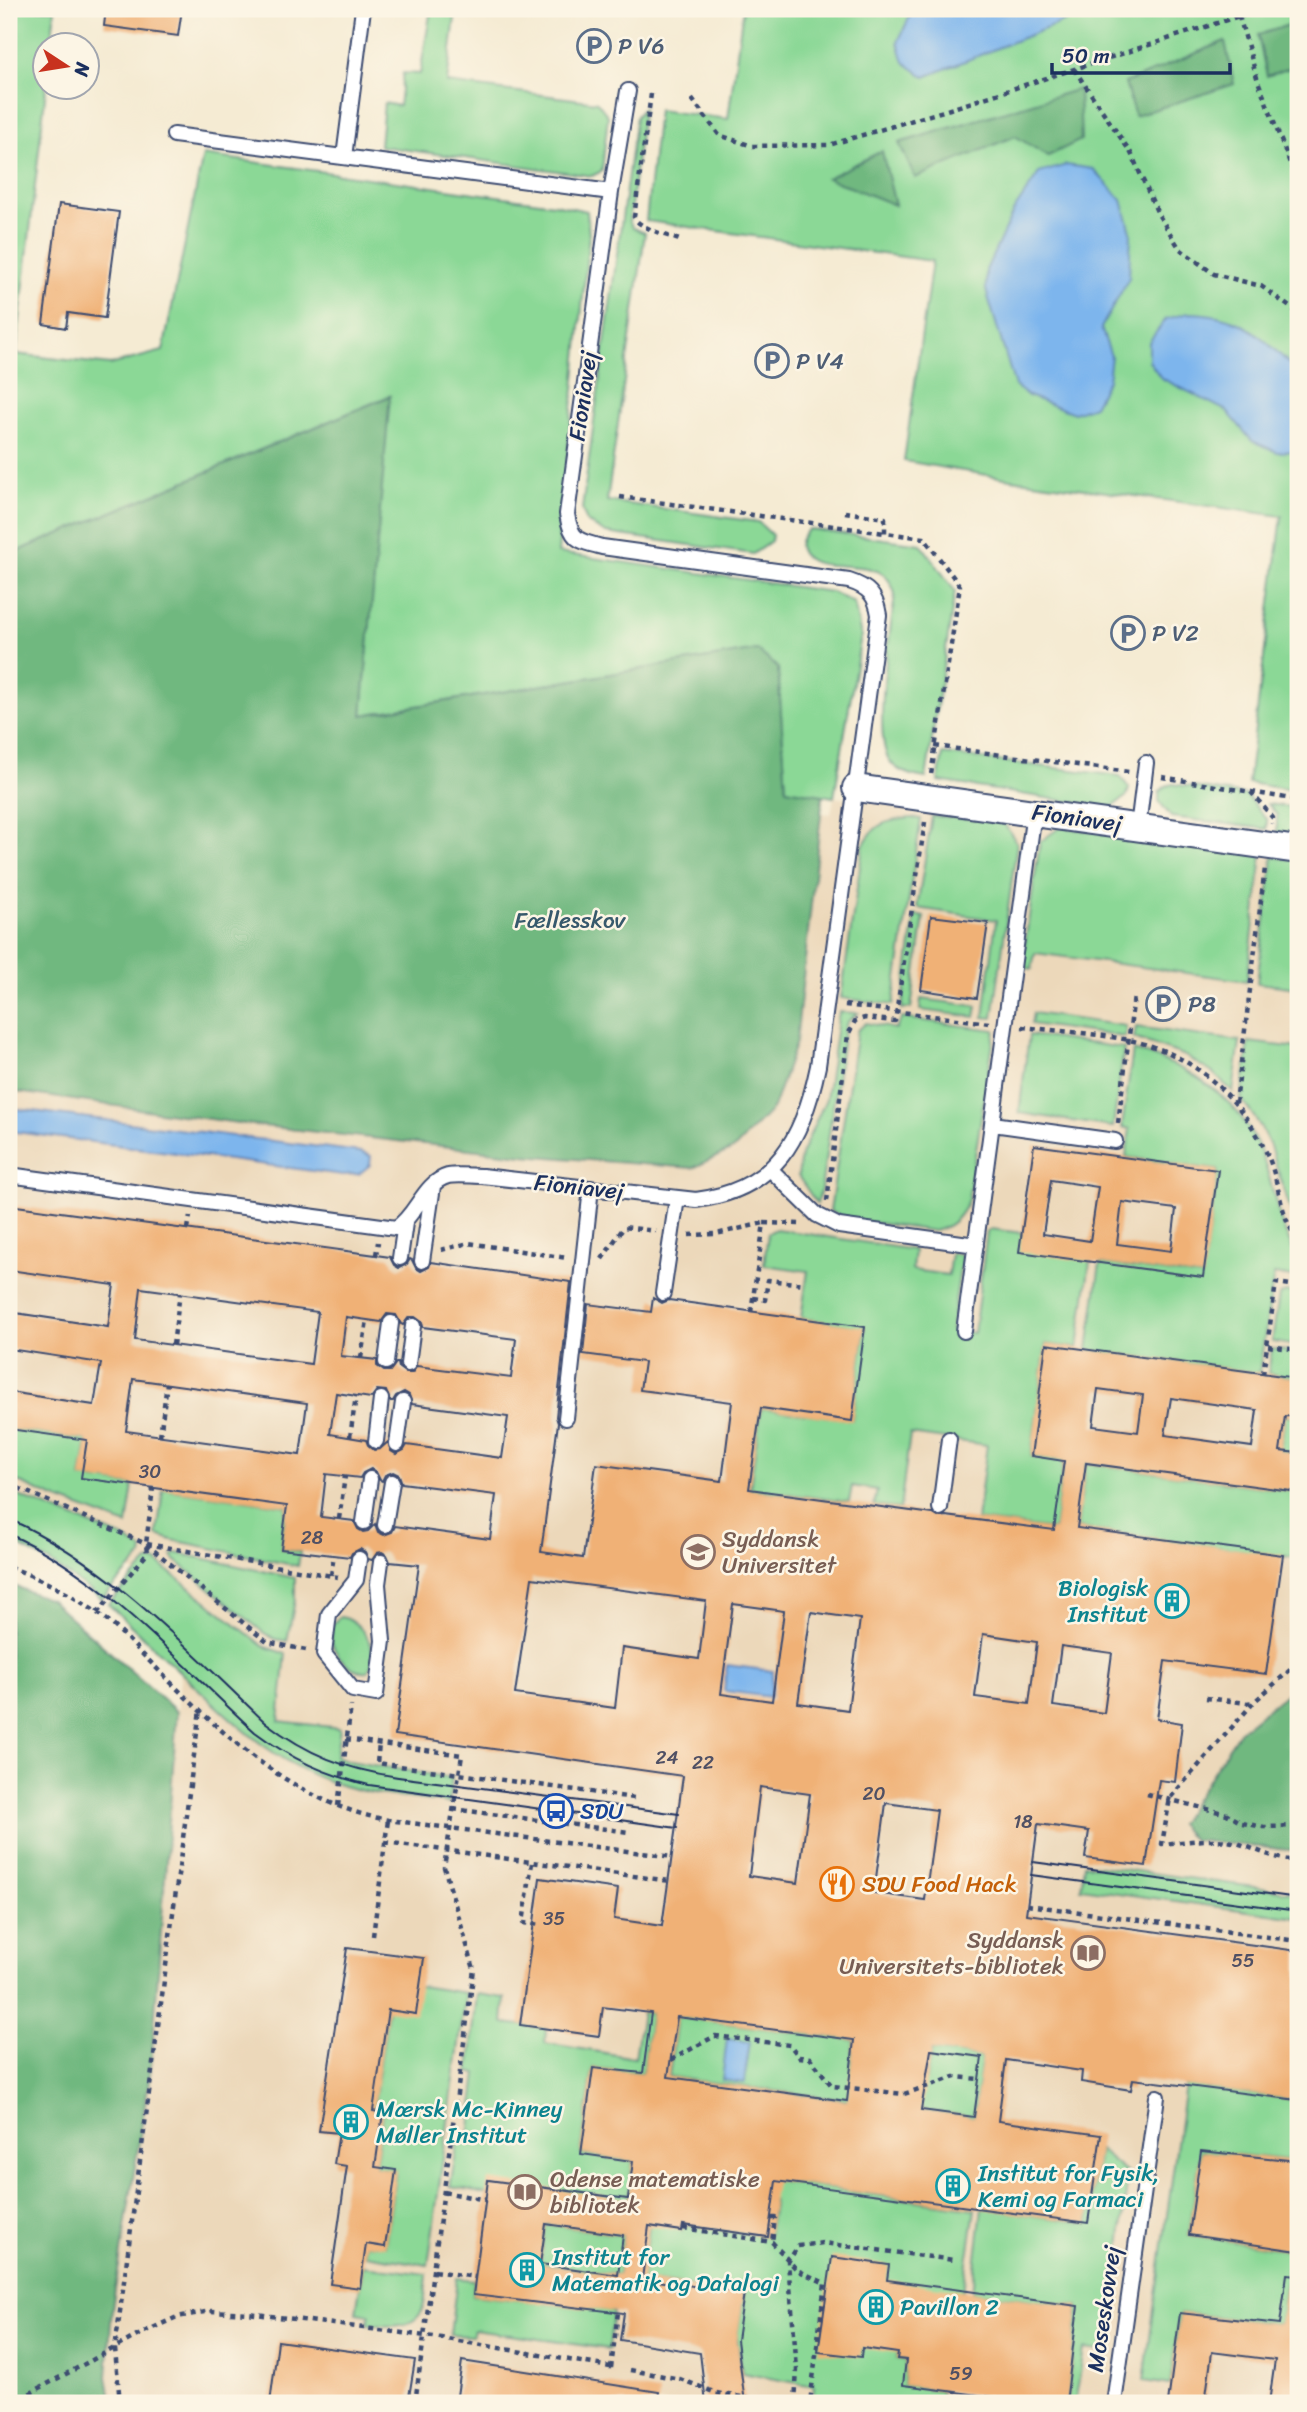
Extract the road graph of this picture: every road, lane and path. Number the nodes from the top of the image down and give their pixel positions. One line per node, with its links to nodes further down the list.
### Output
1 (363, 9): 9 (lane)
2 (1261, 9): 3 (path)
3 (1239, 16): 4 (path); 10 (path)
4 (1073, 69): 7 (path); 13 (path)
5 (628, 91): 11 (lane)
6 (650, 94): 12 (path)
7 (692, 99)
8 (174, 135): 9 (lane)
9 (344, 156): 11 (lane)
10 (1298, 184)
11 (611, 192): 18 (lane, Fioniavej)
12 (682, 241)
13 (1298, 313)
14 (620, 497): 16 (path)
15 (845, 512): 16 (path)
16 (885, 533): 20 (path)
17 (1146, 763): 23 (lane)
18 (856, 788): 20 (street, Fioniavej); 26 (lane, Fioniavej)
19 (1251, 792): 21 (path)
20 (928, 799): 22 (street, Fioniavej); 27 (path)
21 (1298, 800)
22 (1034, 812): 23 (street, Fioniavej); 28 (lane)
23 (1138, 827): 24 (street, Fioniavej)
24 (1298, 850)
25 (1134, 996): 29 (path)
26 (826, 1002): 27 (path); 32 (lane, Fioniavej)
27 (895, 1012): 28 (path); 37 (path)
28 (1006, 1025): 29 (path); 30 (lane)
29 (1129, 1040): 31 (path); 39 (path)
30 (993, 1124): 31 (lane); 40 (lane)
31 (1116, 1135)
32 (770, 1169): 36 (lane, Fioniavej); 37 (lane)
33 (9, 1175): 38 (lane)
34 (433, 1184): 35 (lane, Fioniavej); 38 (lane); 42 (lane)
35 (591, 1188): 36 (lane, Fioniavej); 64 (lane)
36 (677, 1198): 46 (lane)
37 (817, 1215): 40 (lane); 47 (path)
38 (405, 1223): 41 (lane)
39 (1298, 1242)
40 (976, 1245): 52 (lane)
41 (400, 1258)
42 (422, 1261)
43 (804, 1284): 47 (path)
44 (1298, 1286): 54 (path)
45 (180, 1293): 53 (path)
46 (663, 1293)
47 (753, 1298): 48 (path)
48 (751, 1312)
49 (367, 1320): 56 (path)
50 (391, 1323): 57 (lane)
51 (413, 1326): 58 (lane)
52 (964, 1331)
53 (173, 1345)
54 (1268, 1346): 55 (path); 59 (path)
55 (1298, 1350)
56 (362, 1358)
57 (386, 1362)
58 (408, 1364)
59 (1263, 1374)
60 (167, 1383): 65 (path)
61 (356, 1396): 66 (path)
62 (381, 1399): 68 (lane)
63 (403, 1402): 69 (lane)
64 (566, 1418)
65 (160, 1436)
66 (350, 1437)
67 (949, 1439): 75 (lane)
68 (376, 1441)
69 (397, 1444)
70 (345, 1476): 76 (path)
71 (370, 1479): 77 (lane)
72 (392, 1482): 78 (lane)
73 (9, 1484): 79 (path)
74 (153, 1488): 79 (path)
75 (940, 1508)
76 (339, 1520)
77 (364, 1522)
78 (386, 1525)
79 (146, 1544): 84 (path); 86 (path); 87 (path)
80 (334, 1555): 84 (path)
81 (359, 1559): 85 (lane)
82 (380, 1562): 89 (lane)
83 (9, 1567): 86 (path)
84 (331, 1576): 85 (path)
85 (356, 1580): 87 (lane)
86 (97, 1613): 92 (path)
87 (324, 1654): 89 (lane)
88 (1298, 1663): 91 (path)
89 (353, 1690): 93 (path)
90 (1206, 1698): 91 (path)
91 (1255, 1701): 98 (path)
92 (200, 1709): 99 (path); 129 (path)
93 (346, 1739): 94 (path); 99 (path)
94 (380, 1744): 95 (path); 95 (path)
95 (459, 1774): 97 (path); 100 (path)
96 (1147, 1794): 98 (path)
97 (634, 1798)
98 (1170, 1798): 102 (path); 108 (path)
99 (338, 1806): 101 (path)
100 (453, 1809): 103 (path); 104 (path)
101 (388, 1820): 103 (path); 105 (path)
102 (1298, 1826)
103 (451, 1828): 106 (path); 107 (path)
104 (629, 1832)
105 (385, 1842): 106 (path); 113 (path)
106 (447, 1851): 109 (path); 118 (path)
107 (673, 1857)
108 (1298, 1861)
109 (532, 1863): 110 (path); 112 (path)
110 (670, 1881)
111 (1027, 1905): 114 (path)
112 (542, 1925)
113 (373, 1936)
114 (1298, 1941)
115 (671, 2060): 116 (path)
116 (979, 2080)
117 (1157, 2097): 139 (lane, Moseskovvej)
118 (444, 2192): 119 (path); 125 (path)
119 (486, 2200)
120 (771, 2218): 122 (path)
121 (682, 2228): 122 (path)
122 (772, 2242): 124 (path)
123 (954, 2260): 124 (path)
124 (788, 2262): 136 (path); 137 (path)
125 (433, 2272): 126 (path); 128 (path)
126 (475, 2277)
127 (618, 2312): 128 (path)
128 (425, 2336): 129 (path); 134 (path)
129 (115, 2349): 132 (path); 133 (path)
130 (630, 2370): 135 (path)
131 (955, 2392): 138 (path)
132 (12, 2403)
133 (120, 2403)
134 (415, 2403)
135 (779, 2403)
136 (795, 2403)
137 (810, 2403)
138 (953, 2403)
139 (1114, 2403)

